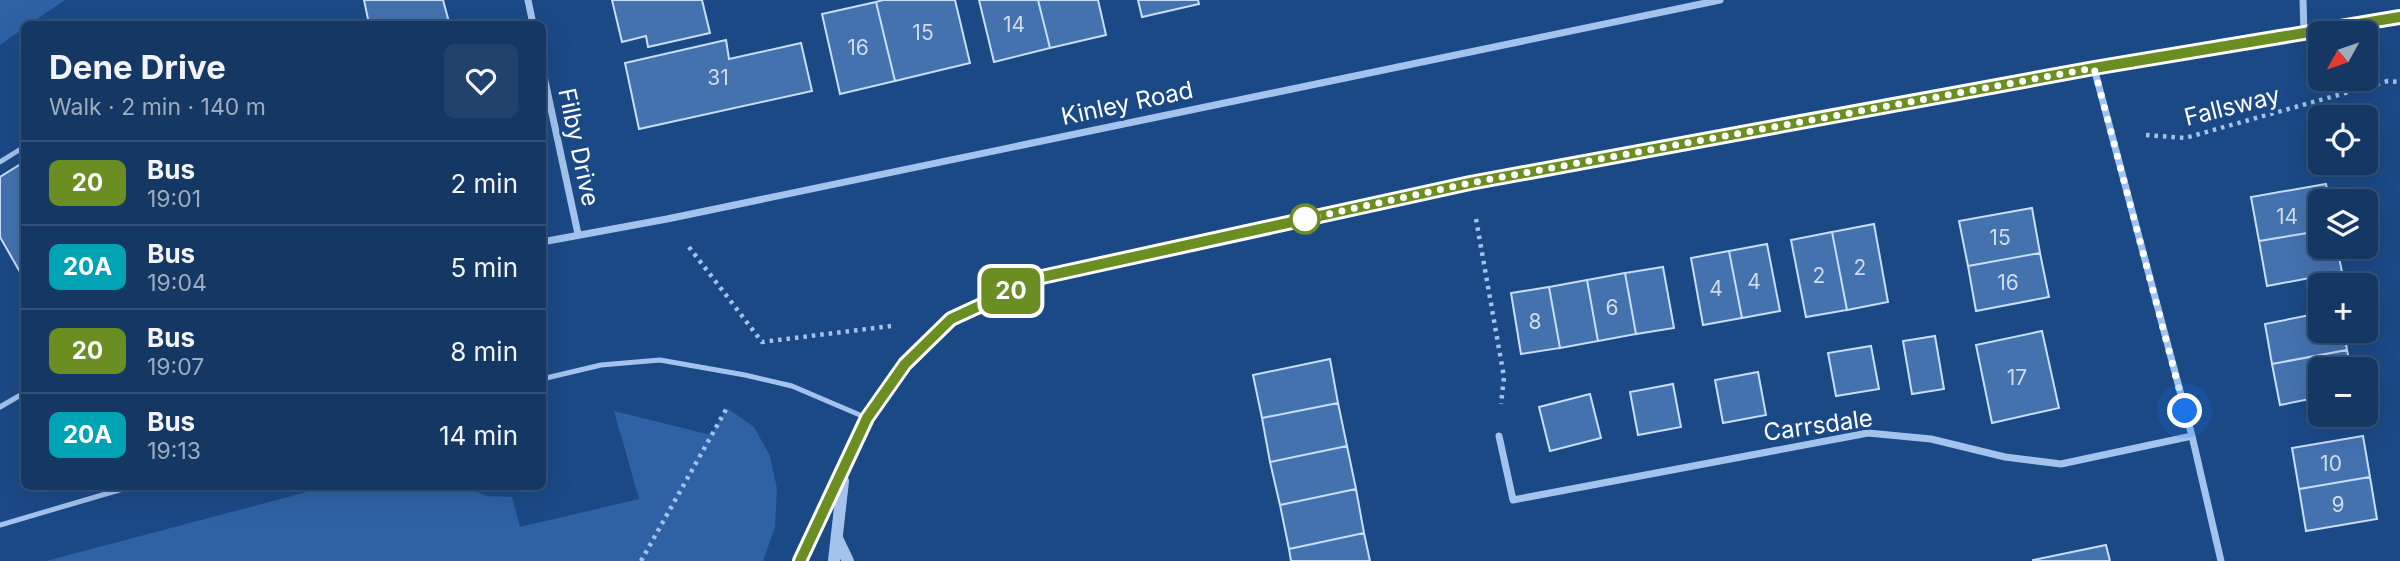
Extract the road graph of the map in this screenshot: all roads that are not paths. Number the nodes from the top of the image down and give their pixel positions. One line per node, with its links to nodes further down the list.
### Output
1 (528, 0): 5 (street)
2 (1720, 0): 11 (street, Kinley Road)
3 (2302, 0): 6 (street)
4 (2400, 17): 6 (street)
5 (533, 21)
6 (2304, 33): 7 (street)
7 (2094, 68): 16 (street); 18 (street)
8 (546, 86): 11 (street, Filby Drive)
9 (21, 149): 10 (lane)
10 (0, 162)
11 (578, 234): 12 (street, Kinley Road)
12 (546, 241)
13 (546, 378): 16 (lane)
14 (21, 395): 15 (lane)
15 (0, 407)
16 (867, 418): 19 (street)
17 (1499, 436): 18 (street, Carrsdale)
18 (2192, 436): 26 (street)
19 (844, 470): 22 (street); 23 (street)
20 (120, 490): 21 (lane)
21 (0, 526)
22 (837, 538): 24 (street); 25 (street)
23 (800, 561)
24 (834, 561)
25 (848, 561)
26 (2221, 561)

